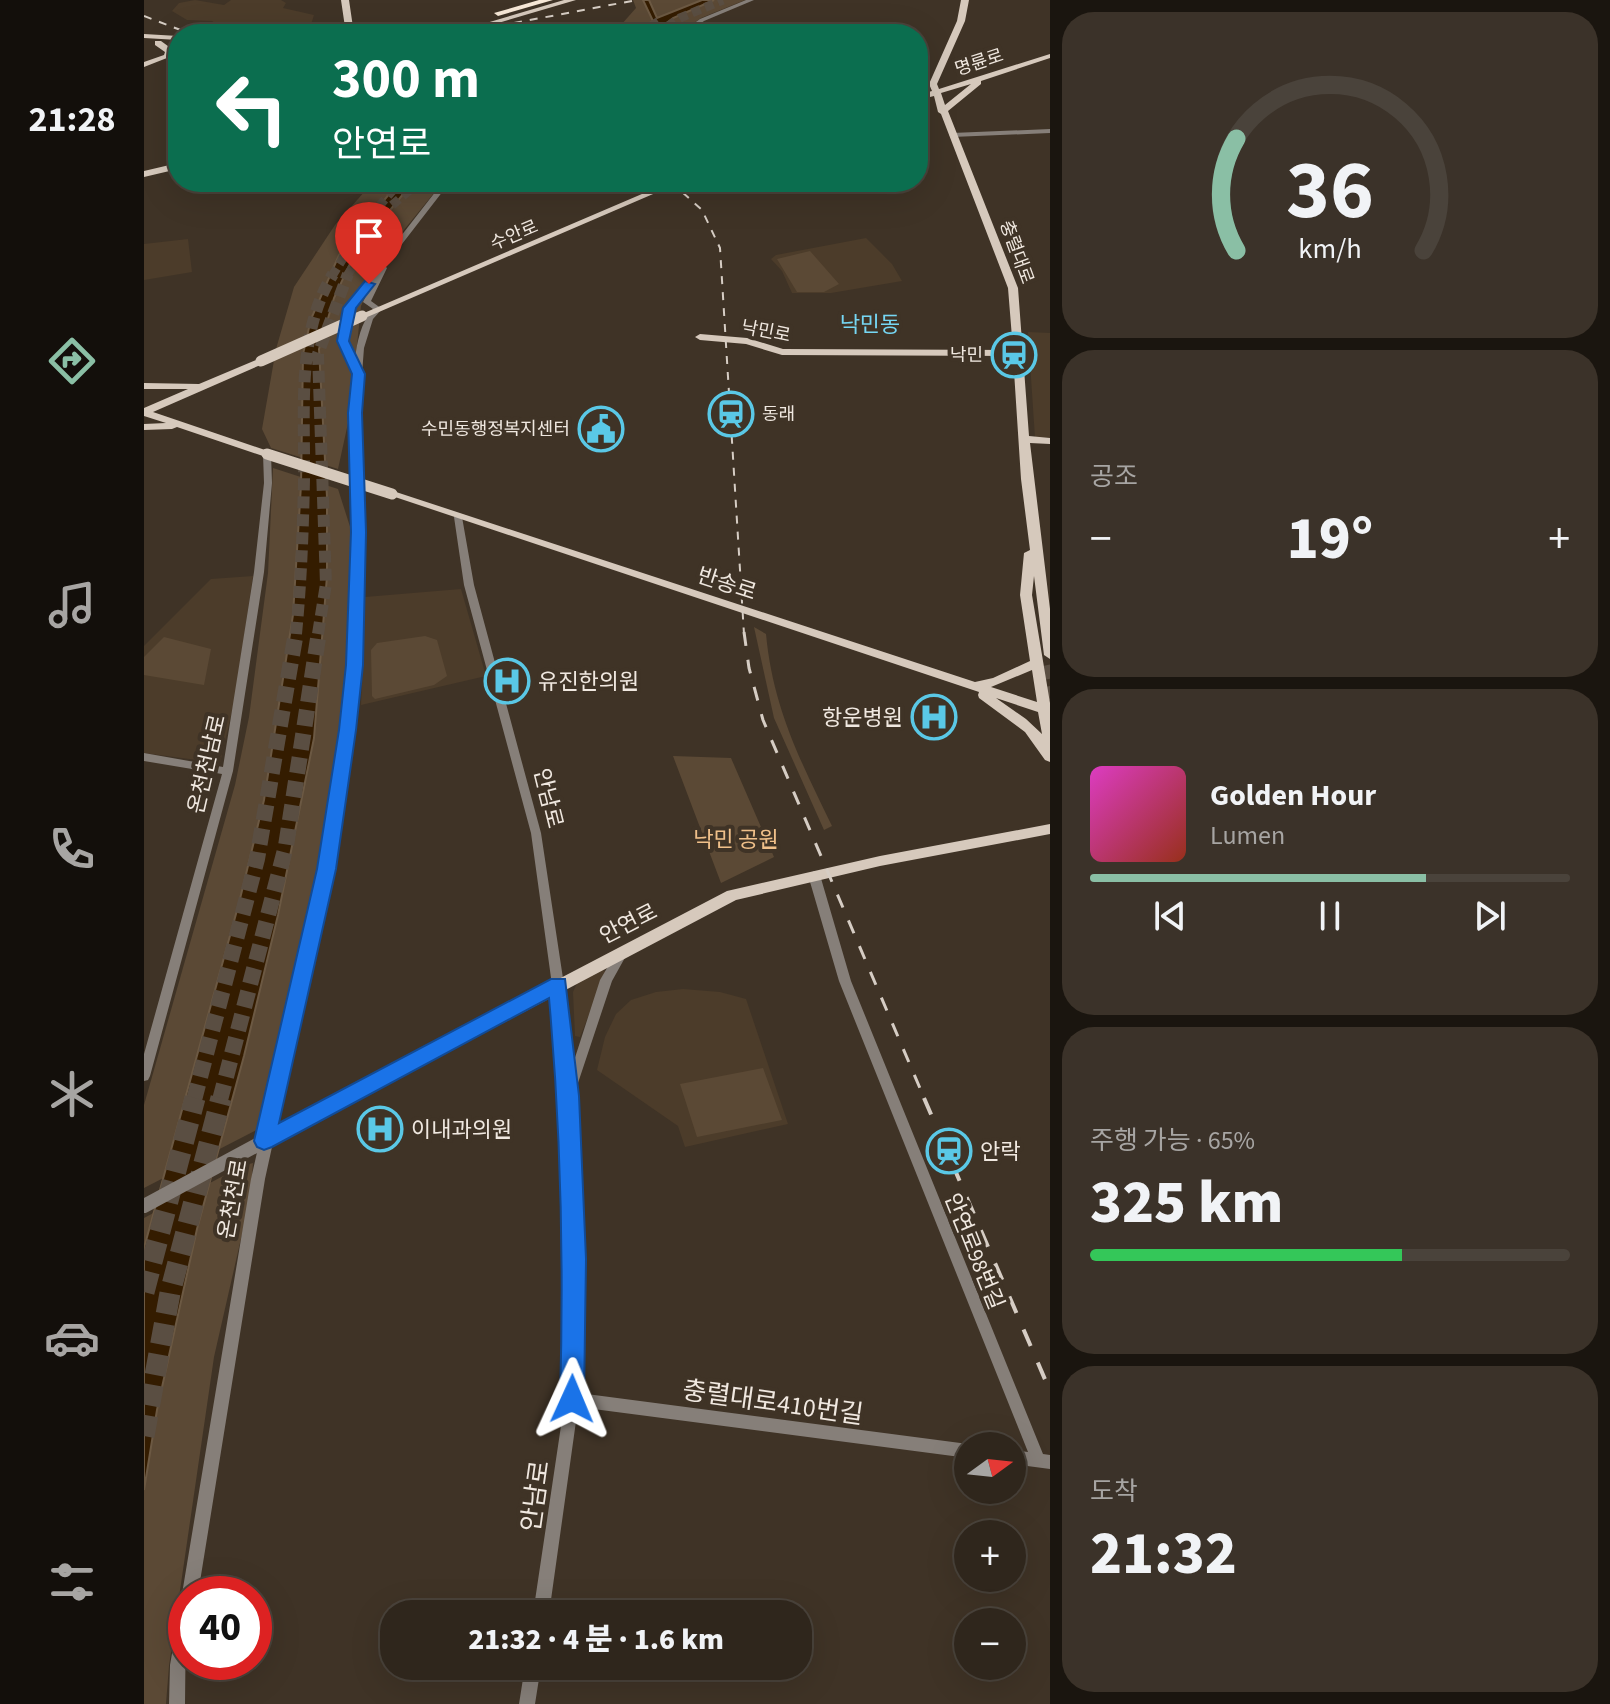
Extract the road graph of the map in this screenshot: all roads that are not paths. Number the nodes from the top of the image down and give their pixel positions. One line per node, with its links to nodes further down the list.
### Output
1 (345, 0): 8 (main road)
2 (540, 0): 7 (main road)
3 (549, 0): 7 (highway)
4 (572, 0): 7 (main road)
5 (751, 0): 11 (street)
6 (965, 0): 23 (main road, 충렬대로)
7 (491, 17): 9 (main road); 10 (main road)
8 (349, 24)
9 (466, 24)
10 (475, 24)
11 (697, 24)
12 (144, 36): 13 (main road)
13 (168, 37)
14 (144, 42): 15 (main road)
15 (158, 43): 16 (main road); 17 (main road)
16 (168, 45)
17 (168, 50)
18 (168, 56): 22 (main road)
19 (1050, 56): 24 (main road, 명륜로)
20 (168, 61): 22 (main road)
21 (168, 62): 22 (main road)
22 (144, 67)
23 (938, 72): 24 (main road); 25 (main road); 26 (main road, 충렬대로)
24 (980, 79): 26 (main road, 명륜로); 29 (main road)
25 (928, 80)
26 (935, 94): 27 (main road, 명륜로); 29 (main road, 충렬대로)
27 (928, 96)
28 (928, 108): 29 (main road)
29 (943, 114): 31 (main road, 충렬대로)
30 (1050, 131): 31 (street)
31 (952, 135): 39 (main road, 충렬대로)
32 (168, 168): 33 (main road)
33 (144, 174)
34 (440, 192): 36 (street, 온천천로)
35 (653, 192): 37 (main road, 수안로)
36 (383, 268): 37 (street); 40 (street, 온천천로)
37 (378, 309): 40 (street); 42 (main road, 수안로, bridge)
38 (700, 337): 39 (main road, 낙민로)
39 (1018, 353): 46 (main road, 충렬대로)
40 (358, 374): 65 (street, 온천천로)
41 (144, 386): 42 (main road)
42 (203, 386): 43 (main road, 수안로); 45 (main road)
43 (144, 412): 45 (main road)
44 (144, 427): 45 (main road)
45 (191, 428): 48 (main road)
46 (1024, 439): 47 (main road); 50 (main road, 충렬대로)
47 (1050, 441)
48 (267, 454): 49 (main road, 반송로, bridge); 58 (street, 온천천남로)
49 (458, 517): 53 (main road, 반송로); 62 (street, 안남로)
50 (1032, 533): 51 (main road); 52 (main road, 충렬대로)
51 (1050, 598)
52 (1043, 665): 53 (main road); 54 (main road, 충렬대로)
53 (974, 686): 54 (main road, 반송로); 57 (main road)
54 (1047, 710): 55 (main road, 충렬대로)
55 (1050, 743)
56 (144, 757): 58 (street)
57 (1050, 757)
58 (228, 771): 63 (street, 온천천남로)
59 (1050, 829): 60 (main road, 안연로)
60 (814, 875): 61 (main road, 안연로); 69 (street, 안연로98번길)
61 (624, 950): 62 (main road, 안연로); 64 (street, 안남로)
62 (558, 985): 64 (street, 안남로); 65 (main road, 안연로)
63 (144, 1076)
64 (568, 1096): 67 (street, 안남로)
65 (262, 1142): 66 (street, bridge); 70 (street, 온천천로)
66 (144, 1206)
67 (572, 1399): 68 (street, 충렬대로410번길); 71 (street, 안남로)
68 (954, 1449)
69 (1045, 1462)
70 (193, 1576)
71 (543, 1600)
72 (178, 1680): 74 (street)
73 (531, 1680): 75 (street)
74 (177, 1704)
75 (527, 1704)

